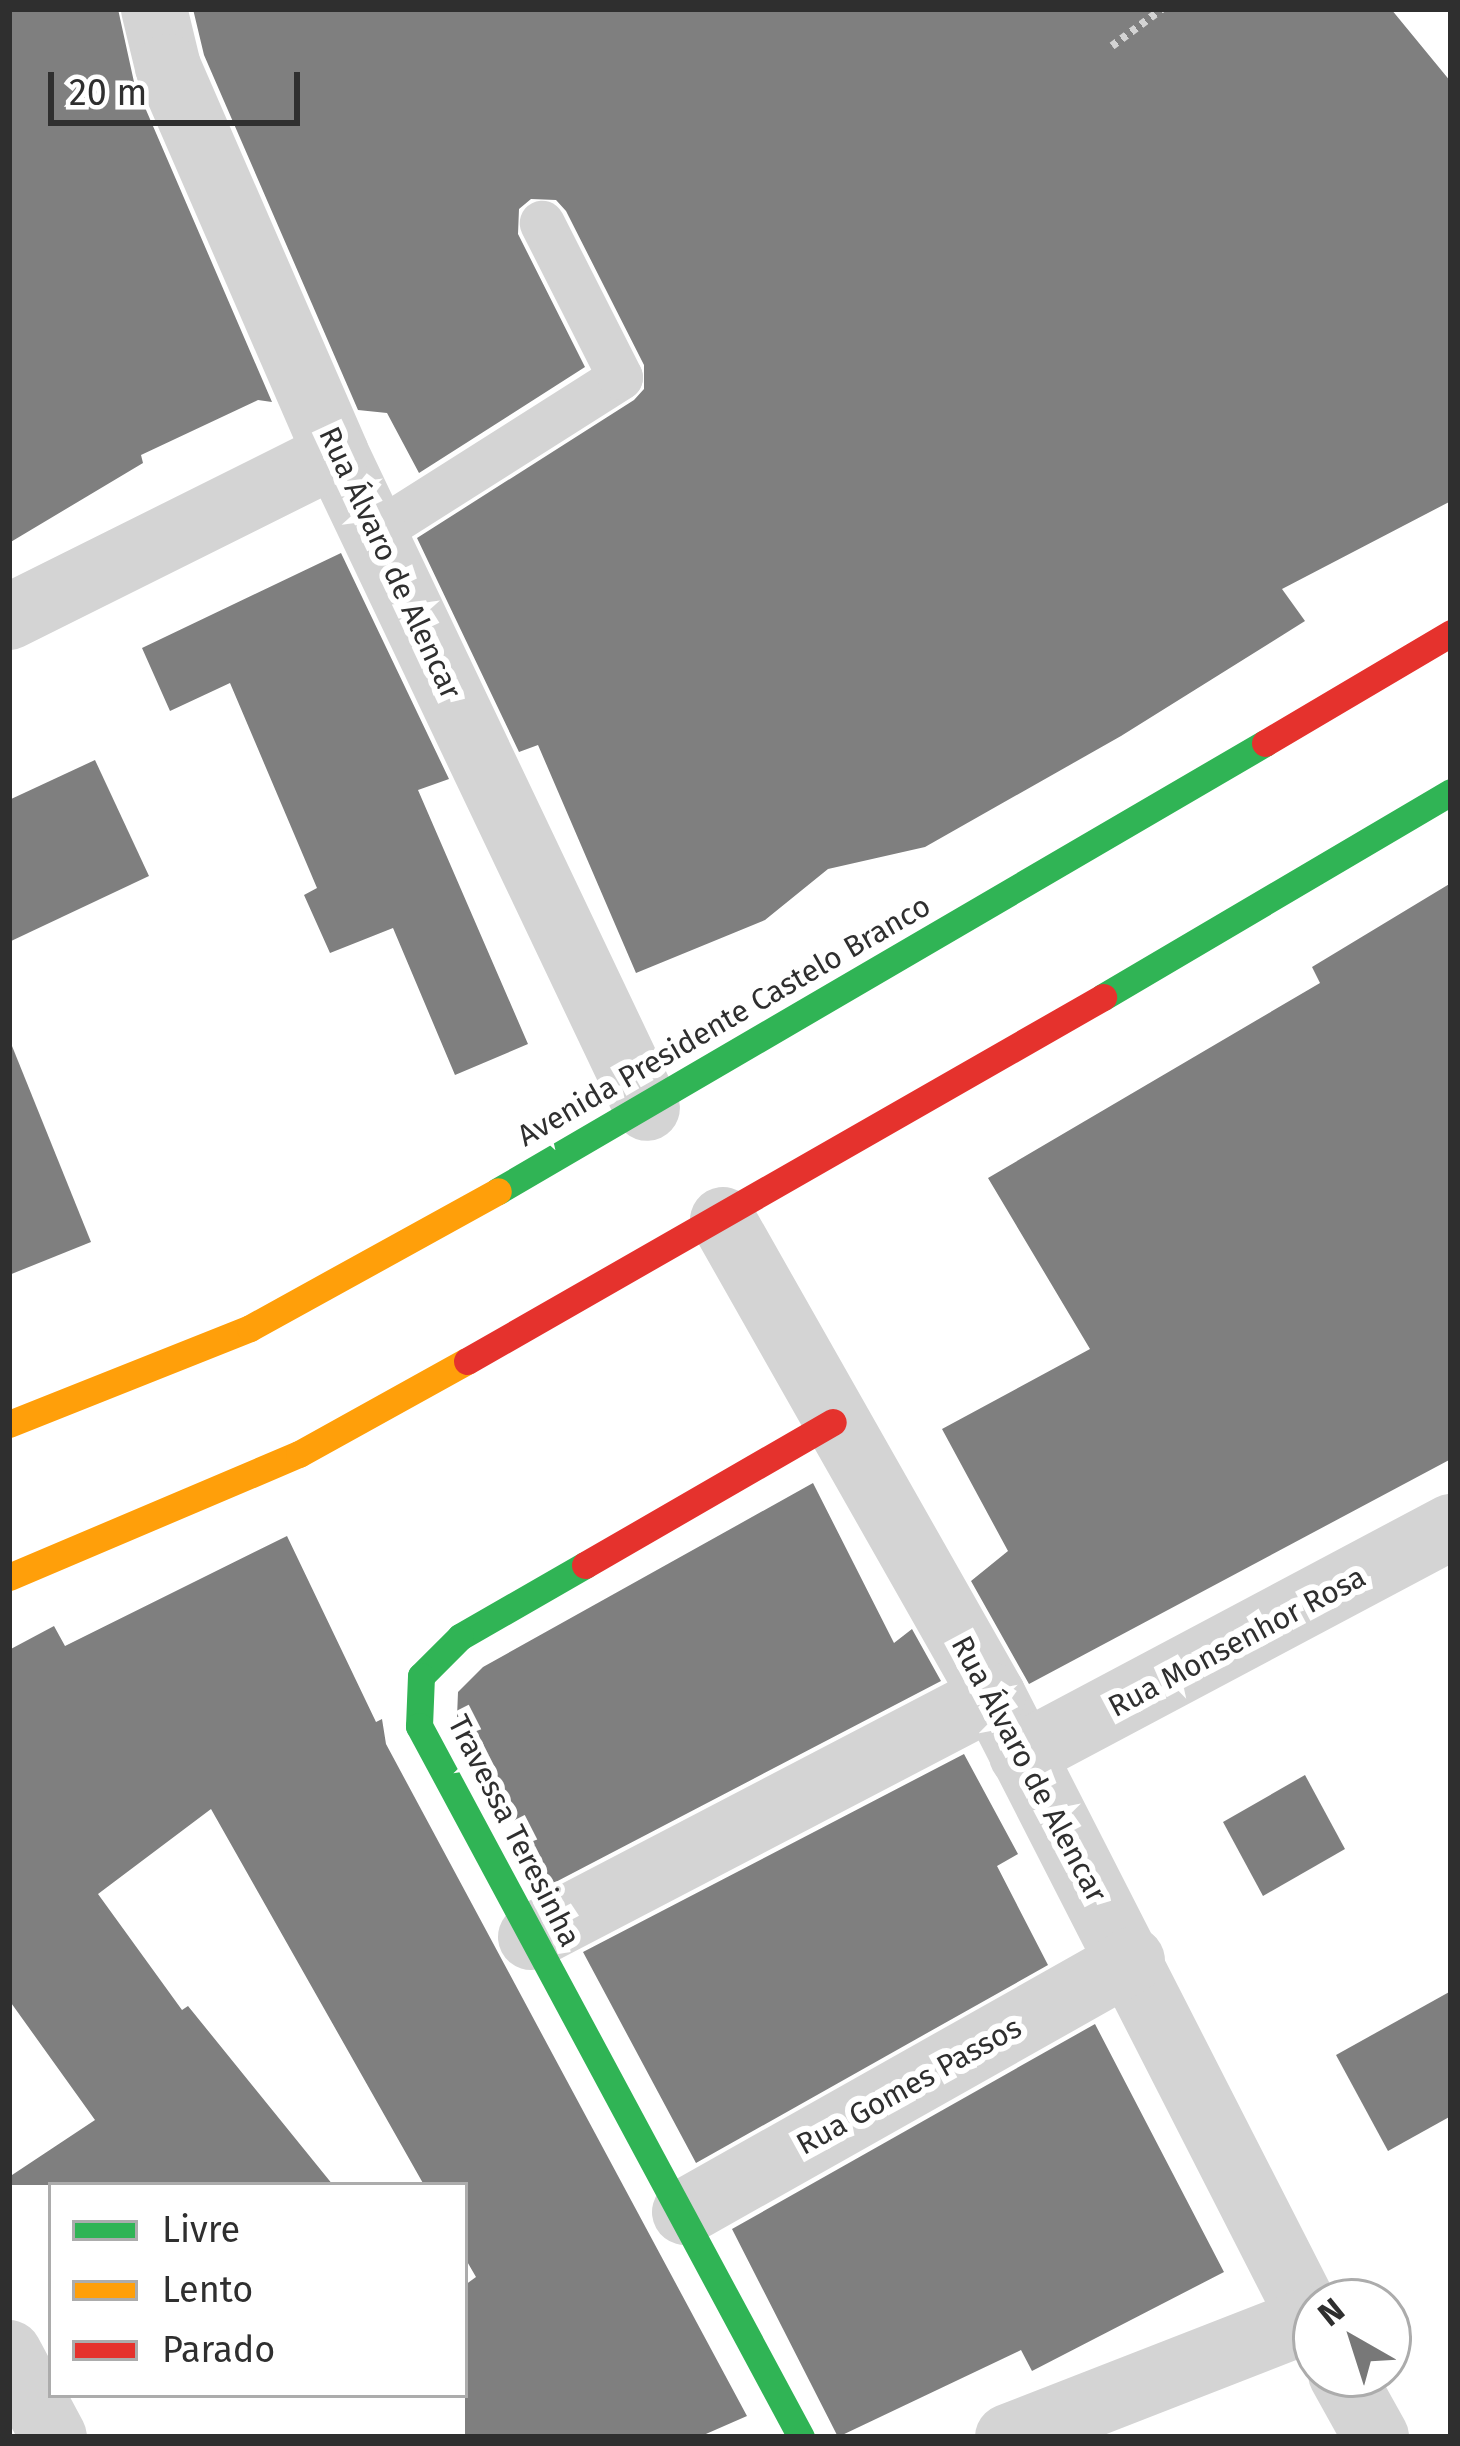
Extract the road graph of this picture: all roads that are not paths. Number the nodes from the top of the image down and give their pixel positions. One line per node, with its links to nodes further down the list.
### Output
1 (154, 9): 3 (street, Rua Álvaro de Alencar)
2 (542, 223): 4 (lane)
3 (337, 454): 4 (street, Rua Álvaro de Alencar); 5 (street)
4 (376, 532): 8 (street, Rua Álvaro de Alencar)
5 (9, 617)
6 (1451, 633): 8 (main road, Avenida Presidente Castelo Branco)
7 (1451, 792): 9 (main road)
8 (647, 1108): 11 (main road, Avenida Presidente Castelo Branco)
9 (724, 1220): 10 (street, Rua Álvaro de Alencar); 13 (main road)
10 (832, 1422): 14 (street, Rua Álvaro de Alencar); 16 (main road, Travessa Teresinha)
11 (9, 1424)
12 (1451, 1527): 15 (street, Rua Monsenhor Rosa)
13 (9, 1576)
14 (993, 1696): 15 (street, Rua Álvaro de Alencar); 16 (street)
15 (1022, 1755): 17 (street, Rua Álvaro de Alencar)
16 (531, 1937): 18 (main road, Travessa Teresinha)
17 (1132, 1960): 18 (street, Rua Gomes Passos); 19 (street, Rua Álvaro de Alencar)
18 (685, 2212): 24 (main road, Travessa Teresinha)
19 (1292, 2278)
20 (1292, 2350): 25 (street)
21 (9, 2353): 23 (street)
22 (1355, 2398): 26 (street, Rua Álvaro de Alencar)
23 (53, 2437)
24 (801, 2437)
25 (1008, 2437)
26 (1376, 2437)

